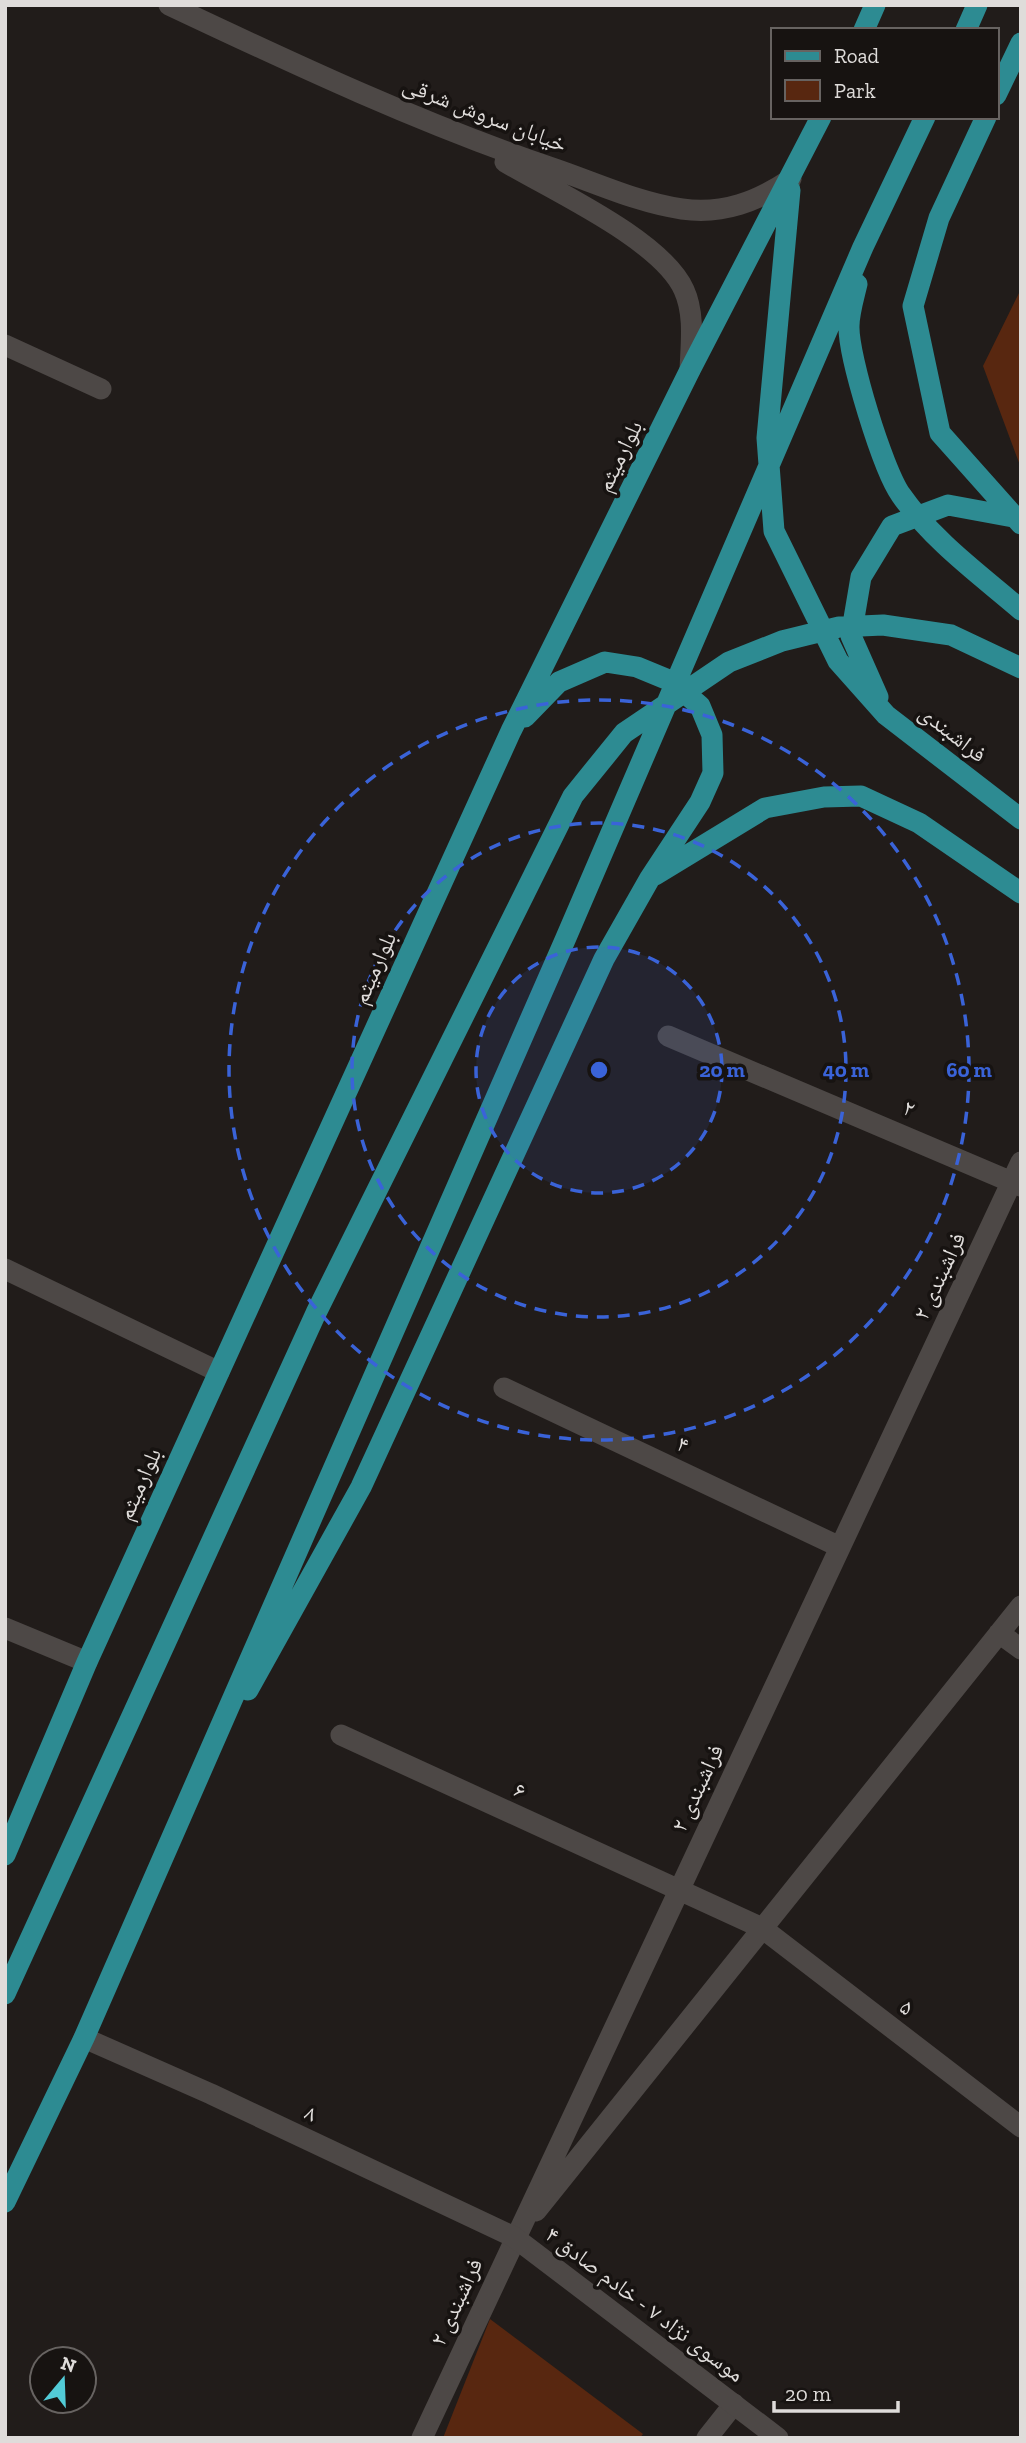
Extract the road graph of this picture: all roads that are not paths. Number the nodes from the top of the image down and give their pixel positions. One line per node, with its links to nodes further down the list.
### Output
1 (169, 5): 11 (street, خیابان سروش شرقی)
2 (875, 5): 4 (main road)
3 (977, 5): 5 (main road)
4 (865, 28)
5 (967, 28)
6 (1021, 43): 7 (main road)
7 (998, 91)
8 (820, 119): 12 (main road, بلوارمیثم)
9 (924, 119): 13 (main road)
10 (985, 119): 17 (main road)
11 (464, 138): 12 (street, خیابان سروش شرقی); 15 (street)
12 (791, 179): 15 (main road, بلوارمیثم); 20 (main road, فراشبندی)
13 (863, 247): 18 (main road); 37 (main road)
14 (5, 345): 16 (street)
15 (690, 370): 21 (main road, بلوارمیثم)
16 (101, 389)
17 (1017, 521): 20 (main road)
18 (1021, 610)
19 (1021, 668): 41 (main road)
20 (886, 715): 22 (main road, فراشبندی)
21 (511, 731): 23 (main road); 28 (main road, بلوارمیثم)
22 (1021, 819)
23 (650, 878): 24 (main road); 37 (main road)
24 (1021, 892)
25 (668, 1036): 26 (street, ۲)
26 (1018, 1176): 30 (street, ۲ فراشبندی)
27 (5, 1269): 28 (street)
28 (219, 1372): 35 (main road, بلوارمیثم)
29 (504, 1388): 30 (street, ۴)
30 (840, 1548): 39 (street, ۲ فراشبندی)
31 (1021, 1606): 33 (street)
32 (5, 1628): 35 (street)
33 (999, 1633): 34 (street); 40 (street)
34 (1021, 1649)
35 (87, 1662): 38 (main road, بلوارمیثم)
36 (341, 1735): 39 (street, ۶)
37 (184, 1806): 42 (main road)
38 (5, 1855)
39 (677, 1892): 40 (street, ۶); 45 (street, ۲ فراشبندی)
40 (762, 1928): 43 (street, ۵); 45 (street)
41 (5, 1994)
42 (84, 2038): 44 (main road); 45 (street, ۸)
43 (1021, 2127)
44 (5, 2202)
45 (514, 2237): 46 (street, موسوی نژاد ۷ - خادم صادق ۴); 47 (street, ۲ فراشبندی)
46 (734, 2404): 48 (street); 49 (street, موسوی نژاد ۷ - خادم صادق ۴)
47 (422, 2438)
48 (708, 2438)
49 (778, 2438)

